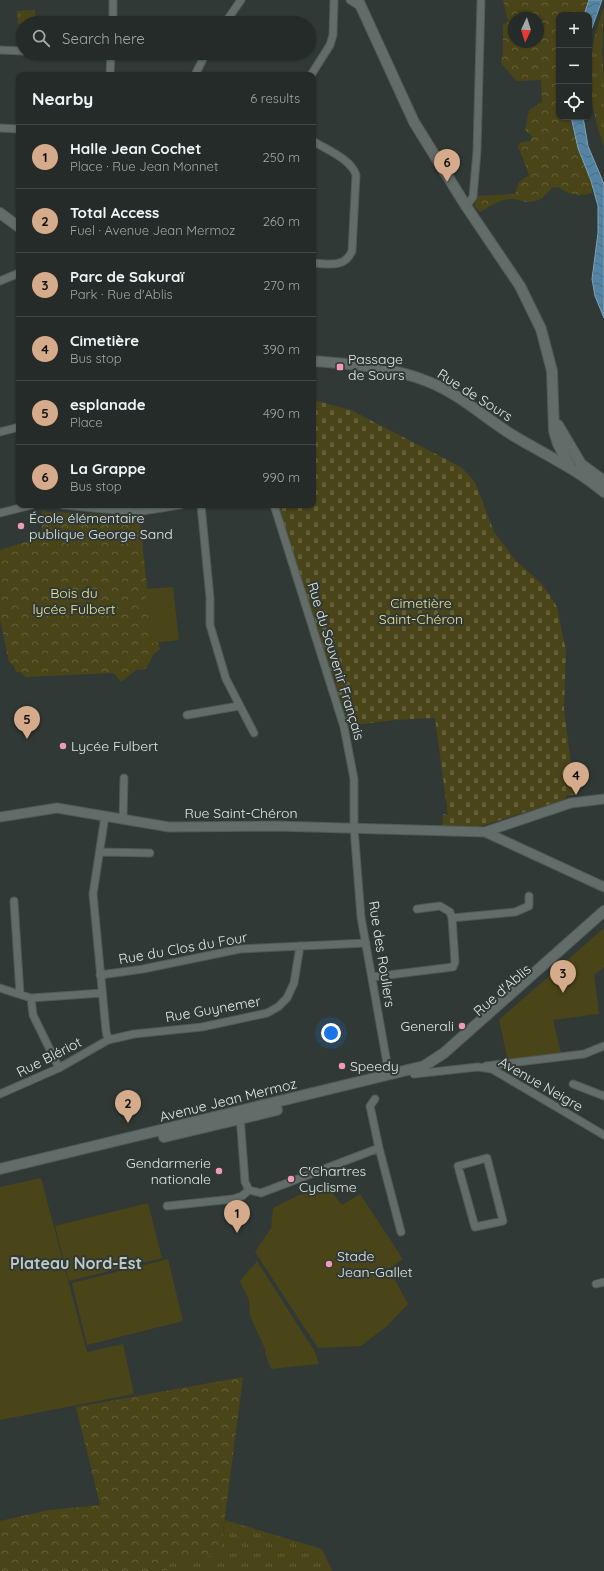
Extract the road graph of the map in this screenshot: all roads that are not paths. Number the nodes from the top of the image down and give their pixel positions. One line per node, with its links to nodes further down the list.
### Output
1 (113, 0): 7 (street)
2 (241, 0): 8 (street)
3 (334, 0): 15 (street)
4 (350, 0): 6 (street)
5 (481, 0): 19 (street)
6 (360, 3): 19 (main road)
7 (112, 16)
8 (230, 16)
9 (0, 50): 10 (street)
10 (16, 51)
11 (111, 60): 13 (street)
12 (202, 60): 14 (street)
13 (110, 72)
14 (196, 72)
15 (313, 72)
16 (0, 128): 17 (street)
17 (16, 129)
18 (316, 143): 22 (street)
19 (466, 206): 26 (main road)
20 (0, 212): 21 (main road)
21 (16, 225)
22 (316, 263)
23 (16, 274): 24 (street)
24 (0, 281)
25 (316, 361): 30 (main road, Rue de Sours)
26 (553, 416): 29 (main road); 32 (main road)
27 (16, 428): 28 (street)
28 (0, 432)
29 (558, 444): 30 (main road); 31 (main road)
30 (548, 454): 31 (main road, Rue de Sours)
31 (569, 464): 32 (main road, Rue de Sours); 33 (main road)
32 (581, 464): 33 (main road)
33 (596, 476): 34 (main road); 35 (main road)
34 (604, 481)
35 (604, 492)
36 (20, 508): 41 (street)
37 (122, 508): 38 (street)
38 (161, 508)
39 (201, 508): 42 (street)
40 (275, 508): 50 (street, Rue du Souvenir Français)
41 (0, 513)
42 (239, 706): 43 (street); 44 (street)
43 (187, 715)
44 (254, 733)
45 (124, 778): 49 (street)
46 (604, 799): 51 (street)
47 (105, 816): 48 (street, Rue Saint-Chéron); 49 (street, Rue Saint-Chéron); 52 (street)
48 (0, 817)
49 (123, 820): 50 (street, Rue Saint-Chéron)
50 (354, 828): 51 (street, Rue Saint-Chéron); 61 (street, Rue des Rouliers)
51 (485, 832): 54 (street)
52 (100, 852): 53 (street); 63 (street)
53 (150, 854)
54 (604, 888)
55 (529, 896): 59 (street)
56 (14, 901): 67 (street)
57 (417, 909): 59 (street)
58 (604, 912): 71 (main road, Rue d'Ablis)
59 (452, 918): 64 (street)
60 (604, 920): 71 (main road, Rue d'Ablis)
61 (366, 943): 62 (street, Rue du Clos du Four); 64 (street, Rue des Rouliers)
62 (300, 946): 63 (street, Rue du Clos du Four); 69 (street, Rue Guynemer)
63 (100, 975): 66 (street)
64 (372, 977): 74 (street, Rue des Rouliers)
65 (0, 988): 67 (street)
66 (102, 993): 68 (street); 69 (street)
67 (20, 994): 68 (street)
68 (30, 998): 73 (street)
69 (108, 1040): 73 (street, Rue Blériot)
70 (604, 1046): 72 (street)
71 (436, 1067): 72 (street, Avenue Neigre); 74 (main road, Rue d'Ablis); 74 (street, Avenue Neigre)
72 (478, 1067): 80 (street, Avenue Neigre)
73 (60, 1068): 76 (street, Rue Blériot)
74 (412, 1071): 79 (main road, Avenue Jean Mermoz)
75 (573, 1084): 77 (street)
76 (0, 1094)
77 (604, 1096)
78 (375, 1099): 81 (street)
79 (240, 1116): 82 (main road, Avenue Jean Mermoz); 83 (main road, Avenue Jean Mermoz); 84 (street)
80 (604, 1135)
81 (379, 1148): 84 (street); 87 (street)
82 (0, 1169)
83 (0, 1174)
84 (249, 1190): 85 (street)
85 (167, 1206)
86 (498, 1222): 86 (street)
87 (401, 1232)
88 (604, 1282): 89 (street)
89 (596, 1284)

